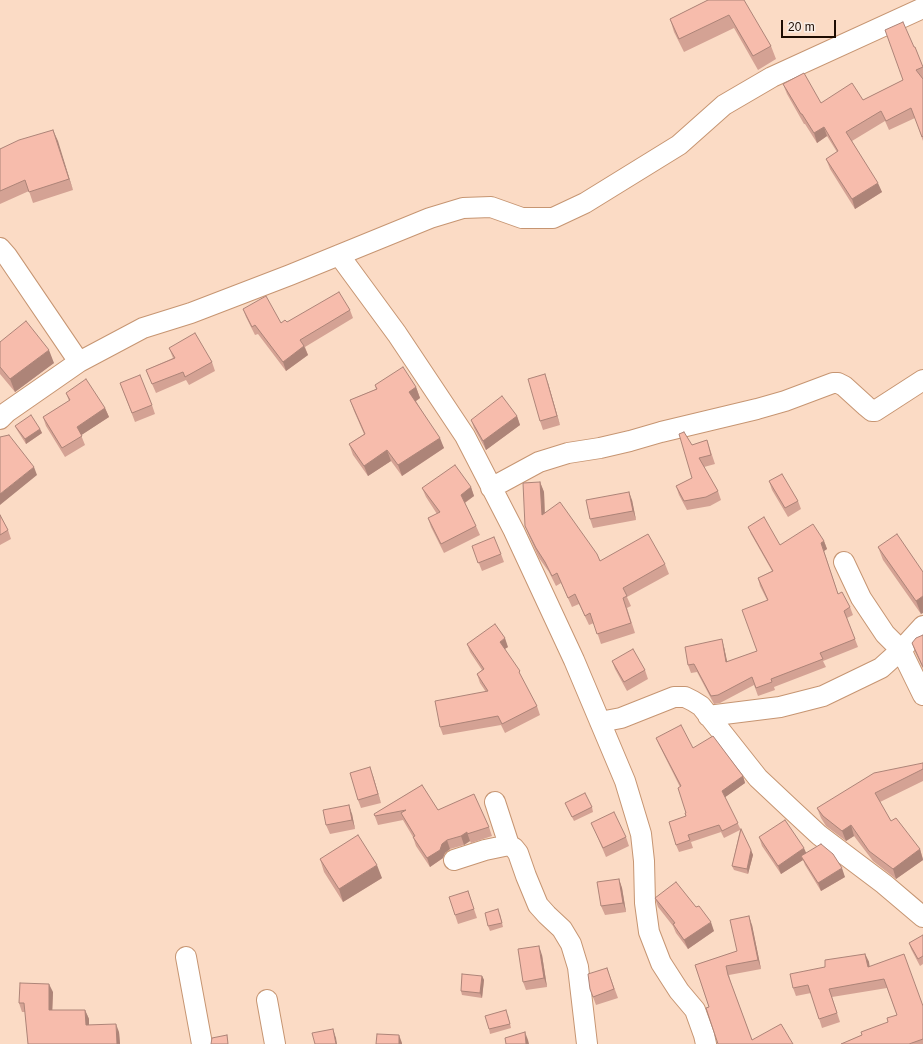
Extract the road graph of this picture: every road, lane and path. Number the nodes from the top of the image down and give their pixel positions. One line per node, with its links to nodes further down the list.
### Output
1 (923, 8): 3 (street)
2 (0, 248): 4 (street)
3 (339, 255): 4 (street); 7 (street)
4 (79, 362): 6 (street)
5 (923, 380): 7 (street)
6 (2, 411)
7 (491, 488): 13 (street)
8 (844, 562): 10 (street)
9 (923, 626): 10 (street)
10 (901, 650): 11 (street); 12 (street)
11 (923, 696)
12 (708, 716): 13 (street); 17 (street)
13 (600, 722): 23 (street)
14 (495, 802): 15 (street)
15 (509, 845): 16 (street); 22 (street)
16 (454, 860)
17 (923, 917)
18 (186, 957): 20 (street)
19 (267, 1000): 21 (street)
20 (202, 1044)
21 (275, 1044)
22 (587, 1044)
23 (706, 1044)

